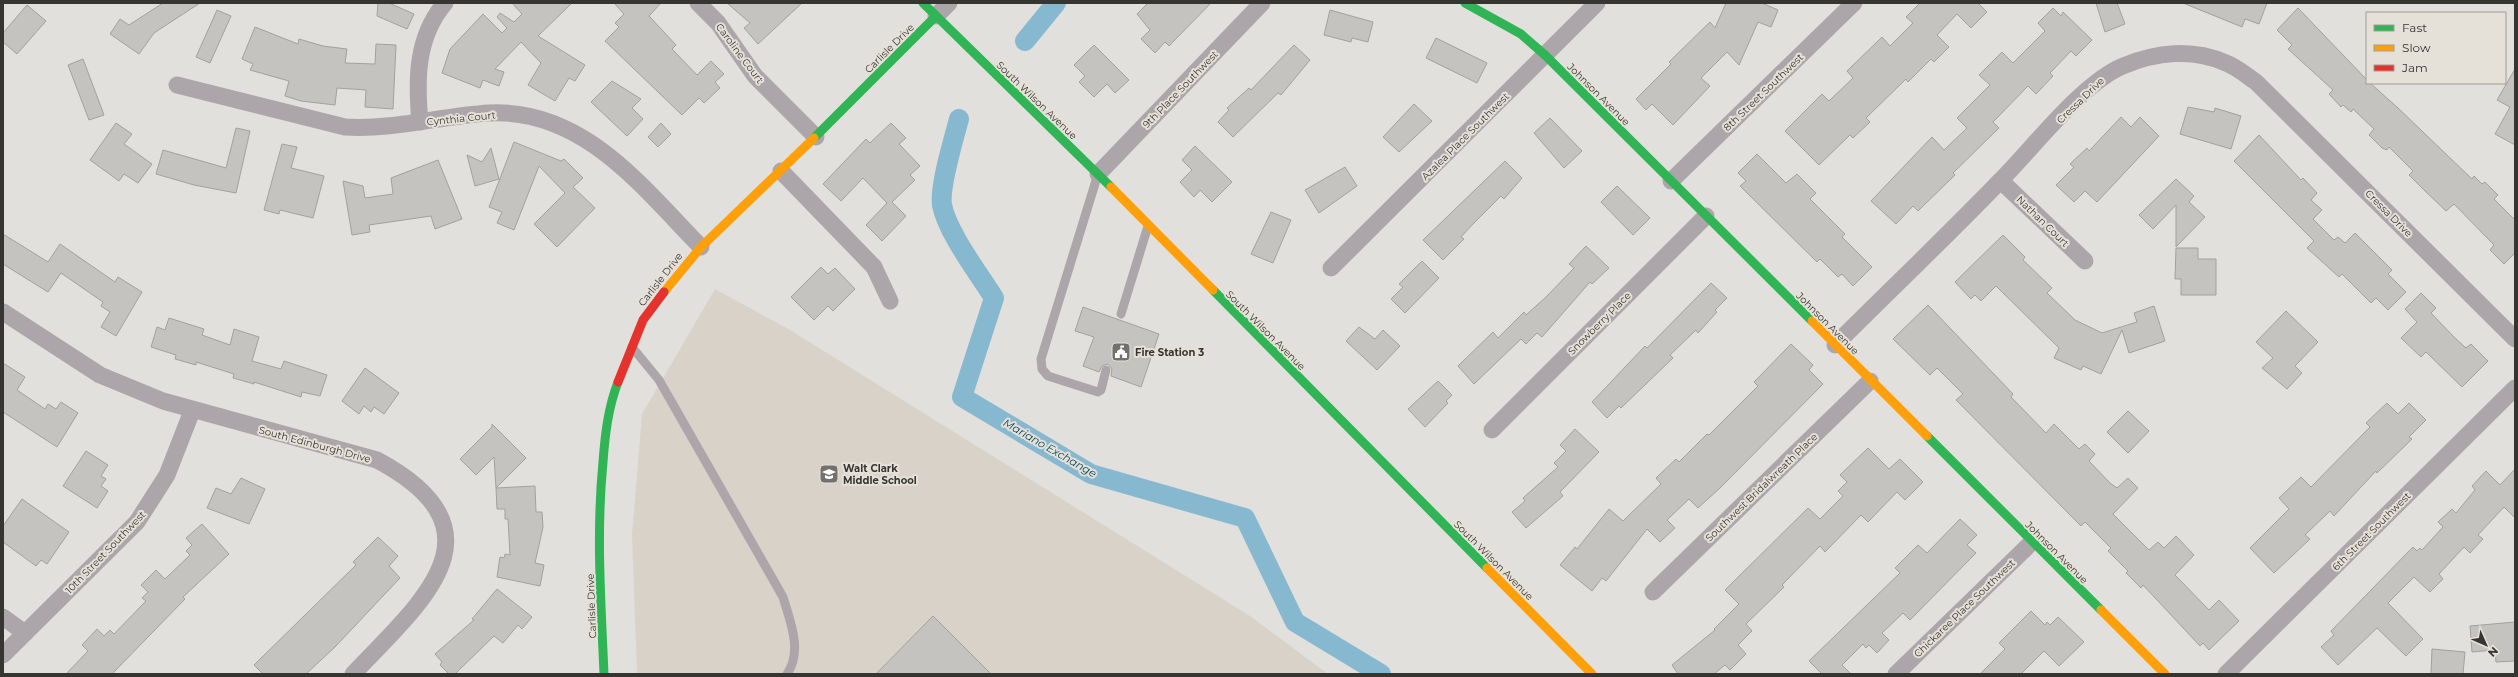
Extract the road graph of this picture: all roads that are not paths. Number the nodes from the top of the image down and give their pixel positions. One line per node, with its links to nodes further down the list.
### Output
1 (445, 3): 12 (street)
2 (698, 3): 13 (street, Caroline Court)
3 (923, 3): 9 (street, South Wilson Avenue)
4 (949, 3): 9 (street)
5 (1262, 3): 15 (street, 9th Place Southwest)
6 (1464, 3): 10 (street, Johnson Avenue)
7 (1597, 3): 10 (street, Azalea Place Southwest)
8 (1854, 3): 16 (street, 8th Street Southwest)
9 (936, 16): 13 (street, Carlisle Drive); 15 (street, South Wilson Avenue)
10 (1546, 56): 16 (street, Johnson Avenue); 22 (street, Azalea Place Southwest)
11 (177, 85): 12 (street, Cynthia Court)
12 (420, 122): 20 (street, Cynthia Court)
13 (816, 137): 14 (street, Carlisle Drive)
14 (782, 171): 20 (street, Carlisle Drive); 23 (street)
15 (1098, 174): 19 (street, South Wilson Avenue); 29 (lane)
16 (1671, 181): 18 (street, Johnson Avenue)
17 (2001, 181): 21 (street, Nathan Court); 26 (street, Cressa Drive); 27 (street, Cressa Drive)
18 (1706, 216): 27 (street, Johnson Avenue); 33 (street, Snowberry Place)
19 (1148, 226): 25 (lane); 42 (street, South Wilson Avenue)
20 (701, 247): 28 (street, Carlisle Drive)
21 (2085, 261)
22 (1331, 268)
23 (890, 301)
24 (3, 312): 32 (street, South Edinburgh Drive)
25 (1121, 314)
26 (2515, 339)
27 (1835, 345): 30 (street, Johnson Avenue)
28 (632, 346): 40 (street, Carlisle Drive); 41 (lane)
29 (1106, 370)
30 (1870, 381): 34 (street, Johnson Avenue); 35 (street, Southwest Bridalwreath Place)
31 (2515, 388): 45 (street, 6th Street Southwest)
32 (192, 411): 37 (street, 10th Street Southwest); 39 (street, South Edinburgh Drive)
33 (1492, 430)
34 (2032, 542): 43 (street, Chickaree Place Southwest); 44 (street, Johnson Avenue)
35 (1653, 592)
36 (3, 617): 37 (street)
37 (25, 633): 38 (street, 10th Street Southwest)
38 (3, 655)
39 (353, 674)
40 (604, 674)
41 (787, 674)
42 (1592, 674)
43 (1896, 674)
44 (2165, 674)
45 (2226, 674)

